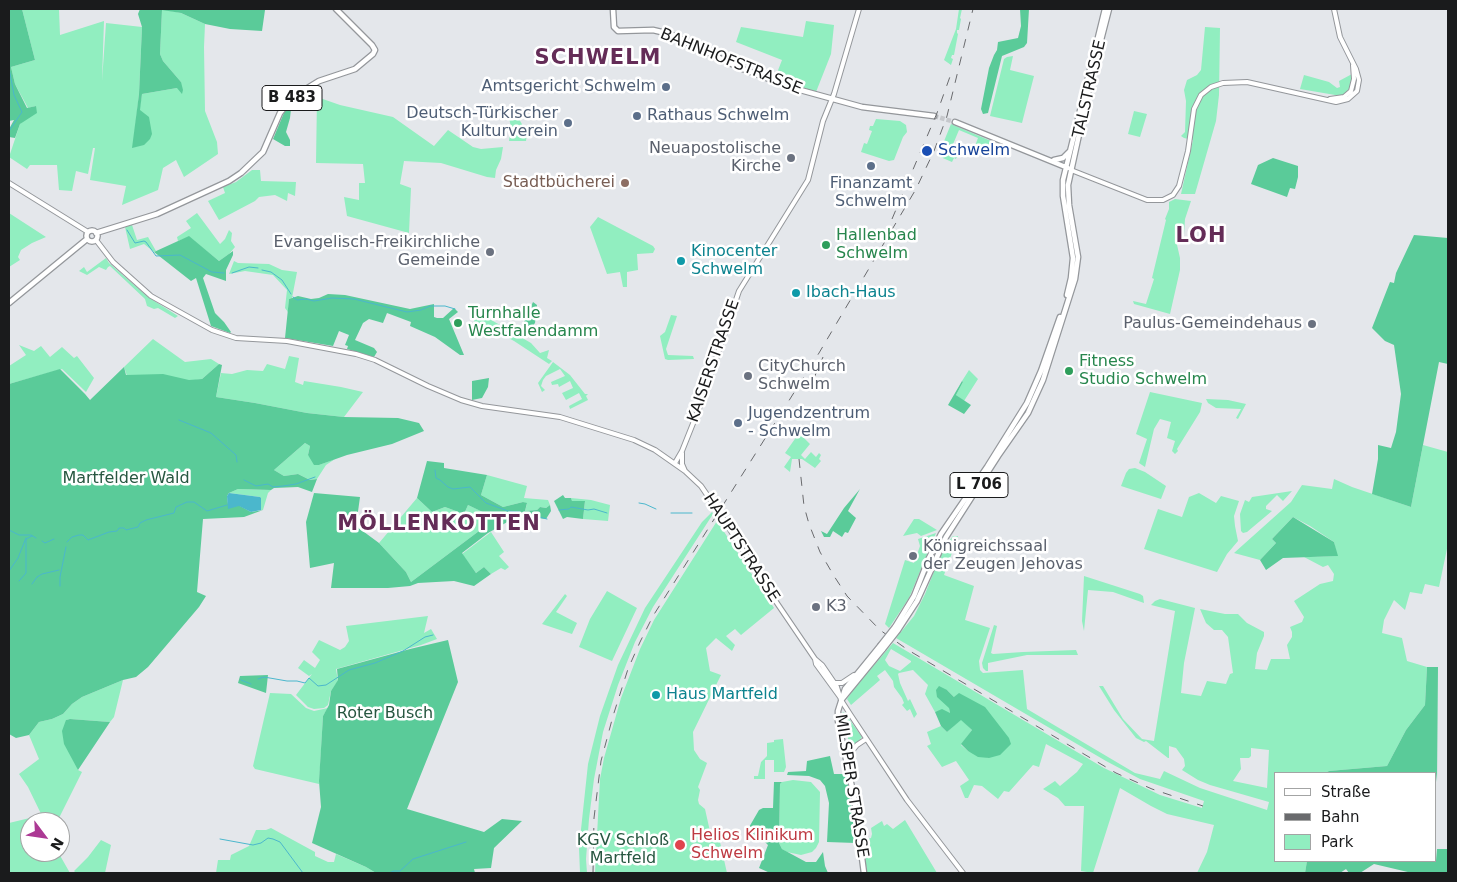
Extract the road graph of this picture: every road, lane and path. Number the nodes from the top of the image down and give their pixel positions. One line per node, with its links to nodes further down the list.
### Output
1 (336, 9): 16 (main road, B 483)
2 (613, 9): 7 (main road, BAHNHOFSTRASSE)
3 (859, 9): 7 (main road, KAISERSTRASSE)
4 (1105, 9): 10 (main road, TALSTRASSE)
5 (1109, 9): 13 (main road, TALSTRASSE)
6 (1334, 9): 13 (main road)
7 (832, 99): 8 (main road, BAHNHOFSTRASSE); 20 (main road, KAISERSTRASSE)
8 (934, 116)
9 (955, 122): 11 (main road)
10 (1070, 151): 11 (main road); 12 (main road, TALSTRASSE / L 706)
11 (1054, 160): 12 (main road)
12 (1066, 166): 13 (main road); 23 (main road, L 706)
13 (1071, 170): 23 (main road, L 706)
14 (9, 183): 15 (main road)
15 (88, 232): 16 (main road, B 483); 17 (main road)
16 (96, 233): 18 (main road)
17 (87, 239): 18 (main road); 19 (main road)
18 (96, 240): 21 (main road, HAUPTSTRASSE)
19 (9, 303)
20 (682, 451): 21 (main road, KAISERSTRASSE); 22 (main road)
21 (675, 464): 22 (main road, HAUPTSTRASSE)
22 (685, 471): 25 (main road, HAUPTSTRASSE, bridge)
23 (897, 628): 24 (main road, L 706, bridge)
24 (882, 647): 26 (main road, L 706); 28 (main road, L 706)
25 (815, 659): 27 (main road, HAUPTSTRASSE); 28 (main road, HAUPTSTRASSE)
26 (854, 675): 27 (main road, L 706); 28 (main road, L 706)
27 (834, 682): 28 (main road, HAUPTSTRASSE)
28 (841, 698): 29 (main road); 30 (main road, MILSPER STRASSE / L 706)
29 (866, 739): 30 (main road); 32 (main road)
30 (848, 762): 31 (main road, MILSPER STRASSE / L 706)
31 (864, 873)
32 (963, 873)

